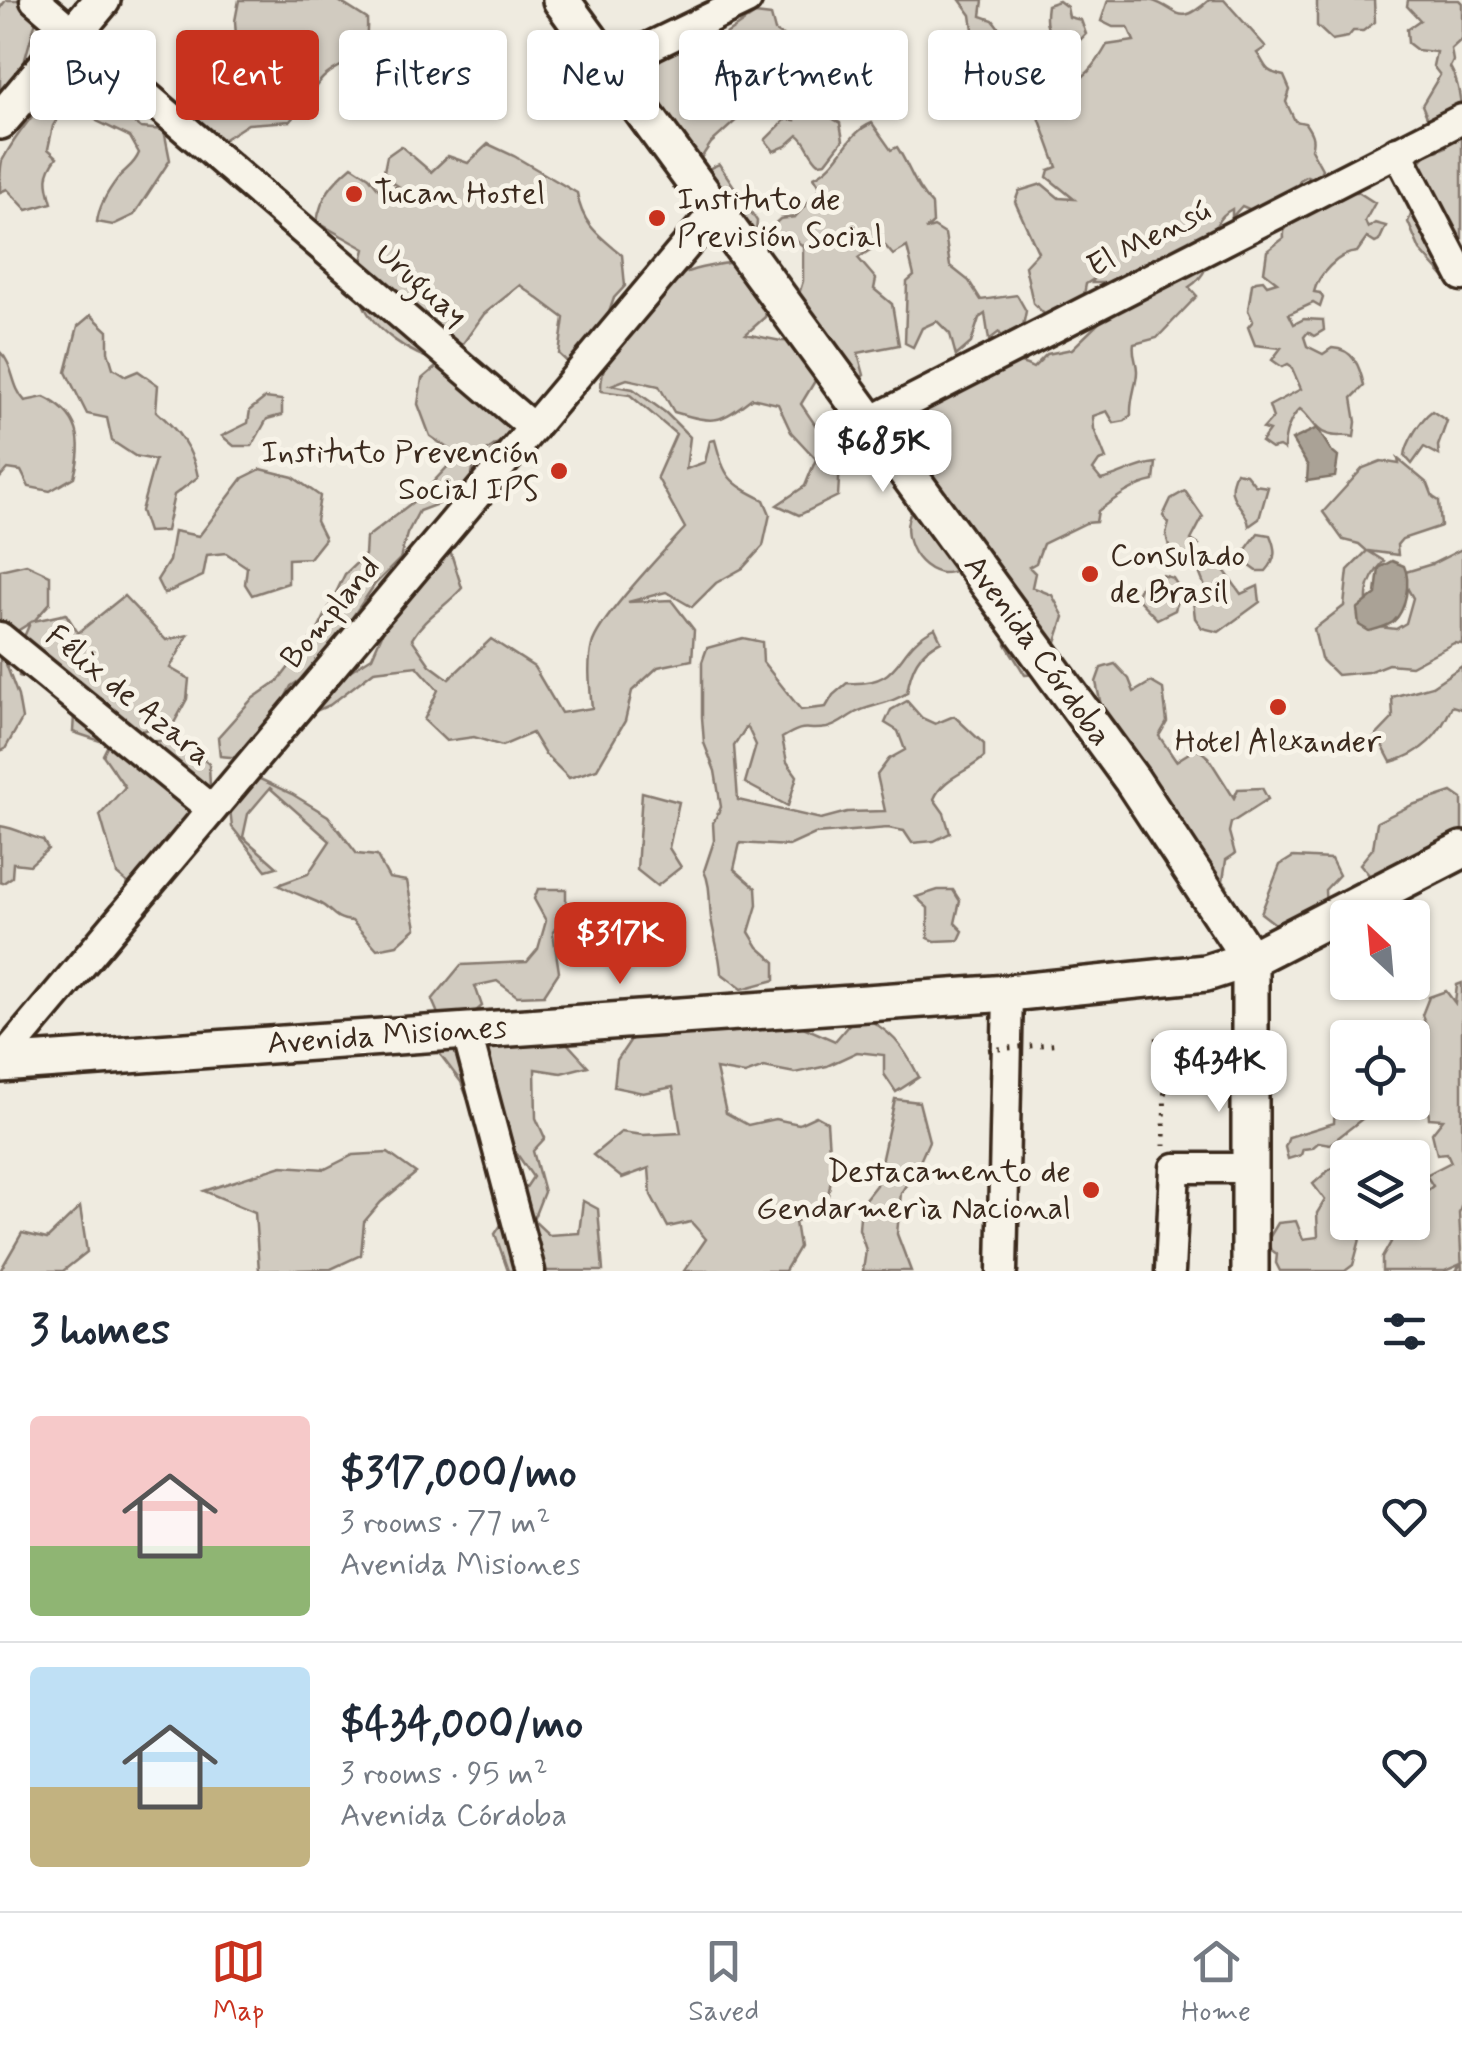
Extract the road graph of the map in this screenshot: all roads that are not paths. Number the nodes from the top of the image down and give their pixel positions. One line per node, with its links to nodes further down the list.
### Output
1 (36, 0): 5 (street, Uruguay)
2 (102, 0): 6 (main road)
3 (561, 0): 7 (main road, Avenida Córdoba)
4 (747, 0): 8 (street)
5 (71, 30)
6 (77, 30)
7 (583, 30)
8 (659, 42)
9 (30, 86): 13 (main road)
10 (156, 104): 18 (street, Uruguay)
11 (1462, 119): 14 (street, El Mensú)
12 (650, 120): 15 (main road, Avenida Córdoba)
13 (0, 122)
14 (1397, 151): 16 (street); 17 (street, El Mensú)
15 (716, 210): 17 (main road, Avenida Córdoba); 18 (street, Bompland)
16 (1462, 276)
17 (869, 422): 22 (main road, Avenida Córdoba)
18 (533, 428): 20 (street, Bompland)
19 (0, 637): 20 (street, Félix de Azara)
20 (211, 809): 25 (street, Bompland)
21 (1462, 850): 22 (main road, Avenida Misiones)
22 (1250, 959): 23 (main road, Avenida Misiones); 26 (main road)
23 (1008, 993): 24 (main road, Avenida Misiones); 28 (street)
24 (466, 1030): 25 (main road, Avenida Misiones); 27 (street)
25 (0, 1063)
26 (1252, 1168): 29 (street); 30 (main road)
27 (530, 1271)
28 (1002, 1271)
29 (1170, 1271)
30 (1250, 1271)

